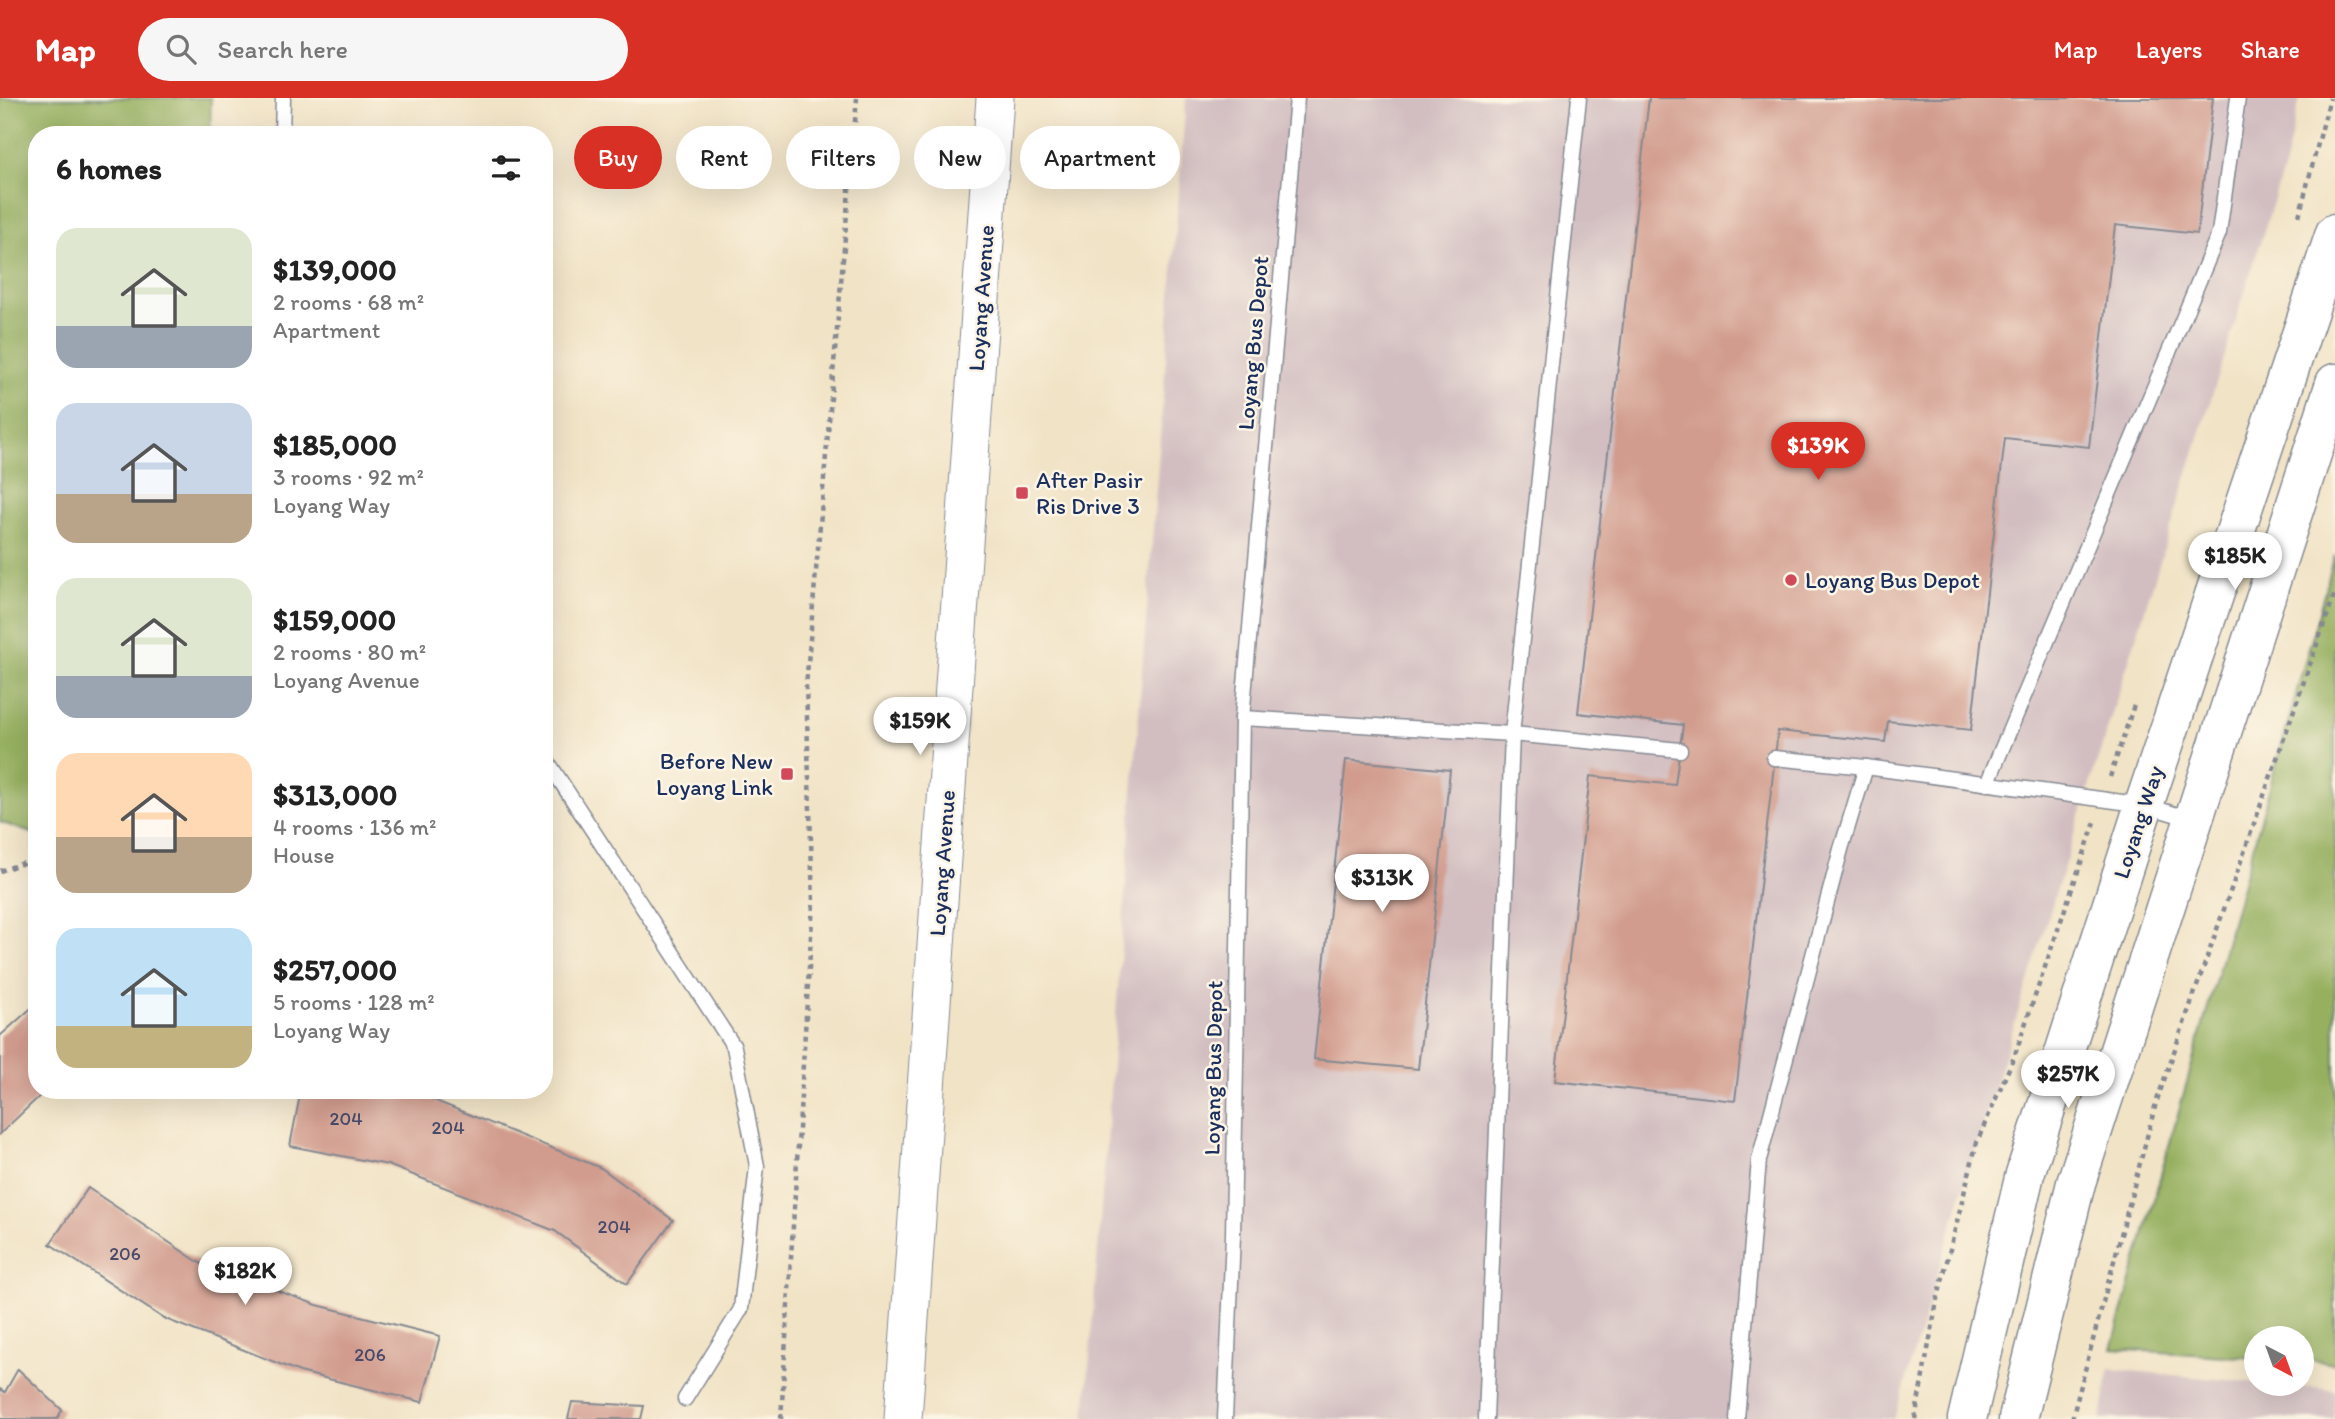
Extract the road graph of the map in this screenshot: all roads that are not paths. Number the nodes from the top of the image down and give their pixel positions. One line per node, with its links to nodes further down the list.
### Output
1 (283, 98): 6 (lane)
2 (995, 98): 19 (street, Loyang Avenue)
3 (1297, 98): 9 (lane, Loyang Bus Depot)
4 (1579, 98): 10 (lane)
5 (2238, 98): 15 (lane)
6 (282, 126)
7 (2335, 233): 16 (main road, Loyang Way)
8 (2335, 383): 17 (main road)
9 (1242, 719): 10 (lane); 20 (lane, Loyang Bus Depot)
10 (1512, 734): 11 (lane); 21 (lane)
11 (1680, 750)
12 (1774, 758): 13 (lane)
13 (1866, 766): 15 (lane); 22 (lane)
14 (553, 770): 18 (lane)
15 (1987, 784): 16 (lane)
16 (2144, 805): 17 (lane); 23 (main road, Loyang Way)
17 (2193, 819): 24 (main road)
18 (685, 1399)
19 (903, 1419)
20 (1225, 1419)
21 (1486, 1419)
22 (1737, 1419)
23 (1967, 1419)
24 (2018, 1419)

